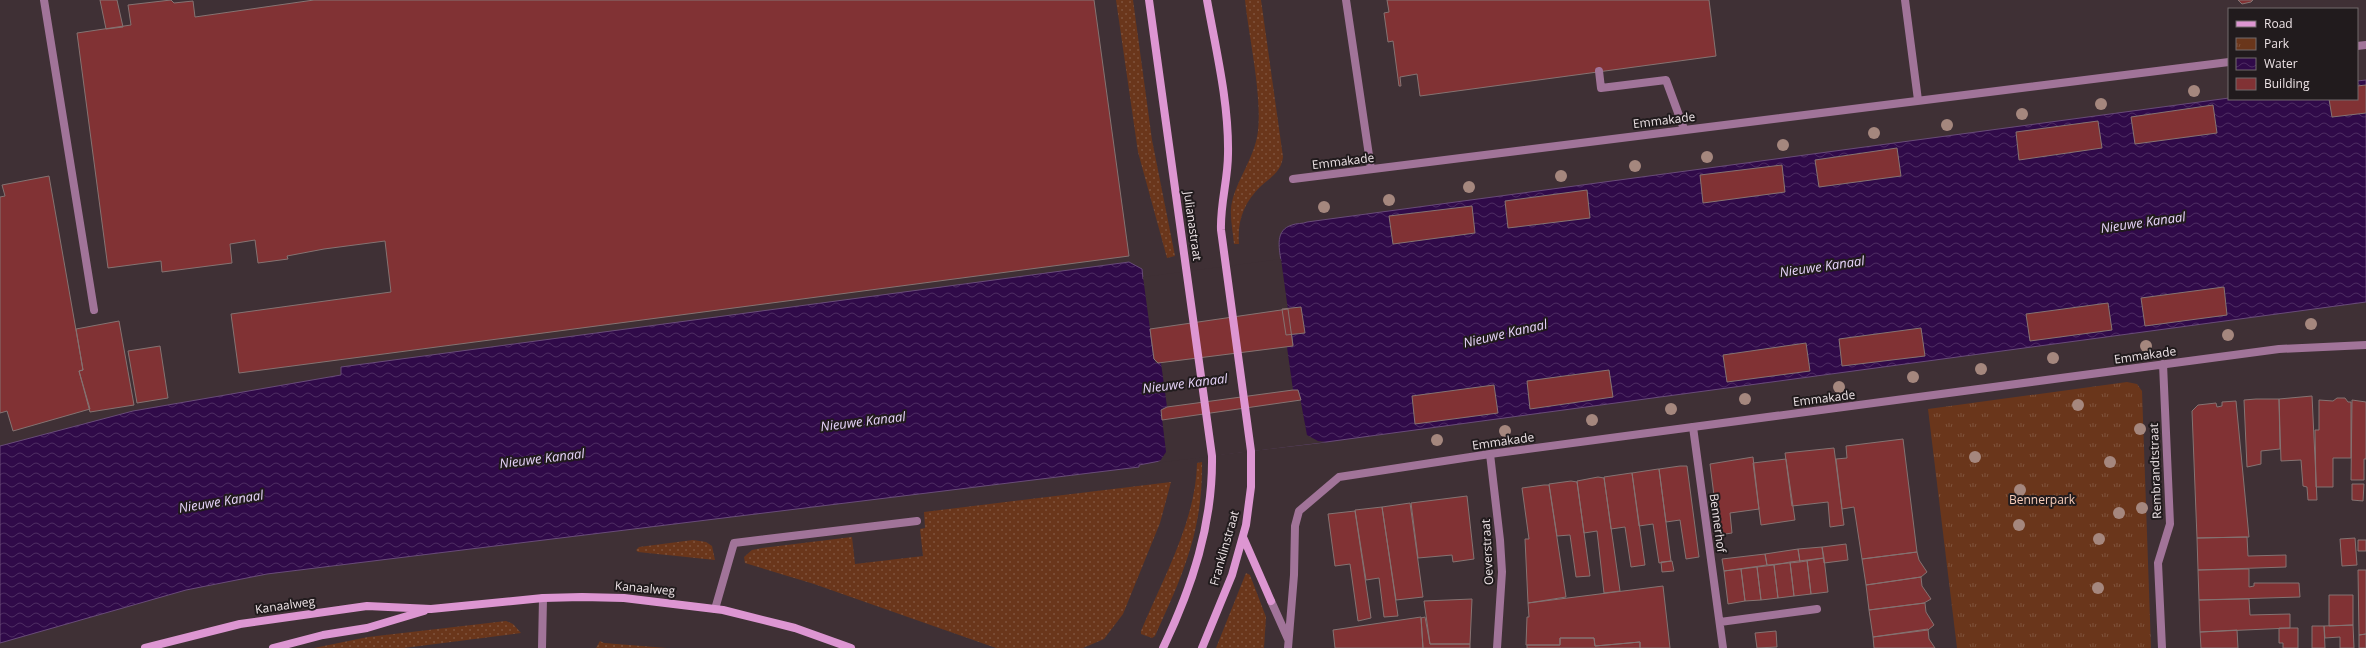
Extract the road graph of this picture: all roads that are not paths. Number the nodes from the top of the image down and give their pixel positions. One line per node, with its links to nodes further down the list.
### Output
1 (44, 0): 12 (street)
2 (1149, 0): 17 (main road, Julianastraat)
3 (1207, 0): 19 (main road, Franklinstraat)
4 (1346, 0): 10 (street)
5 (1905, 0): 8 (street)
6 (2228, 62): 8 (street, Emmakade)
7 (1599, 71): 9 (street)
8 (1918, 100): 9 (street, Emmakade)
9 (1684, 129): 10 (street, Emmakade)
10 (1371, 169): 11 (street, Emmakade)
11 (1293, 179)
12 (94, 310)
13 (2366, 345): 14 (street, Emmakade)
14 (2163, 364): 15 (street, Emmakade); 35 (street, Rembrandtstraat)
15 (1693, 427): 16 (street, Emmakade); 25 (street, Bennerhof)
16 (1490, 454): 26 (street, Emmakade); 33 (street, Oeverstraat)
17 (1212, 456): 31 (main road, Franklinstraat)
18 (917, 521): 23 (street)
19 (1243, 537): 21 (main road); 32 (main road, Franklinstraat)
20 (543, 598): 22 (main road, Kanaalweg); 23 (main road, Kanaalweg); 29 (street)
21 (1272, 601): 26 (street)
22 (431, 609): 27 (main road, Kanaalweg); 28 (main road, Kanaalweg)
23 (715, 609): 30 (main road, Kanaalweg)
24 (1817, 610): 25 (street)
25 (1720, 622): 34 (street, Bennerhof)
26 (1288, 644)
27 (145, 648)
28 (273, 648)
29 (542, 648)
30 (851, 648)
31 (1163, 648)
32 (1202, 648)
33 (1497, 648)
34 (1723, 648)
35 (2162, 648)

